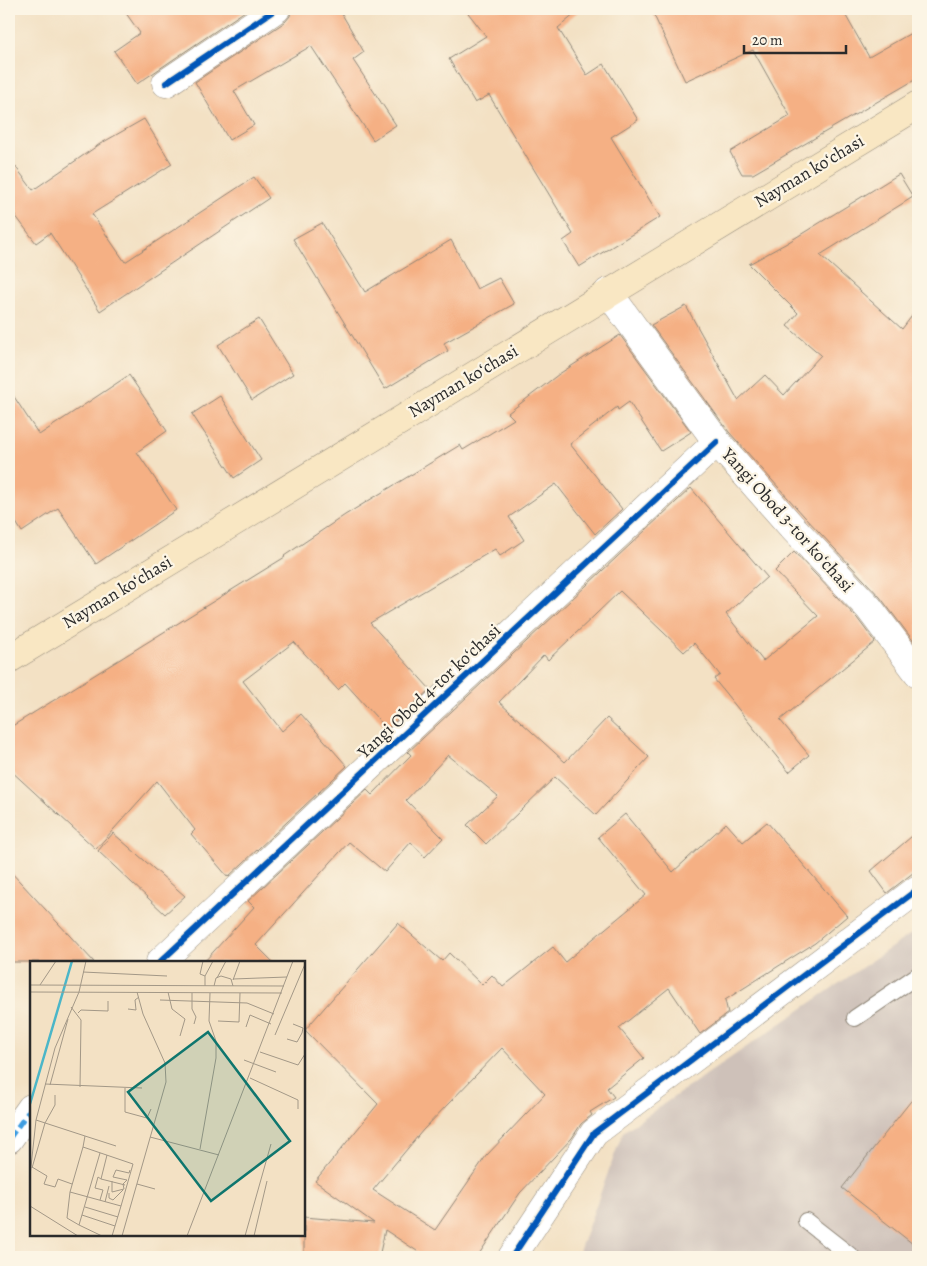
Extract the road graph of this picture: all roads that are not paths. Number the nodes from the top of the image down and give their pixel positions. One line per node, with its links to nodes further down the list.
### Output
1 (276, 9): 2 (street)
2 (166, 83)
3 (918, 105): 4 (main road, Nayman koʻchasi)
4 (608, 292): 5 (street, Yangi Obod 3-tor koʻchasi); 6 (main road, Nayman koʻchasi)
5 (717, 442): 7 (street, Yangi Obod 3-tor koʻchasi); 9 (street, Yangi Obod 4-tor koʻchasi)
6 (9, 659)
7 (918, 673)
8 (918, 889): 15 (street)
9 (161, 961)
10 (918, 975): 11 (lane)
11 (855, 1018)
12 (30, 1109): 13 (street)
13 (9, 1138)
14 (806, 1221): 16 (lane)
15 (512, 1257)
16 (852, 1257)

